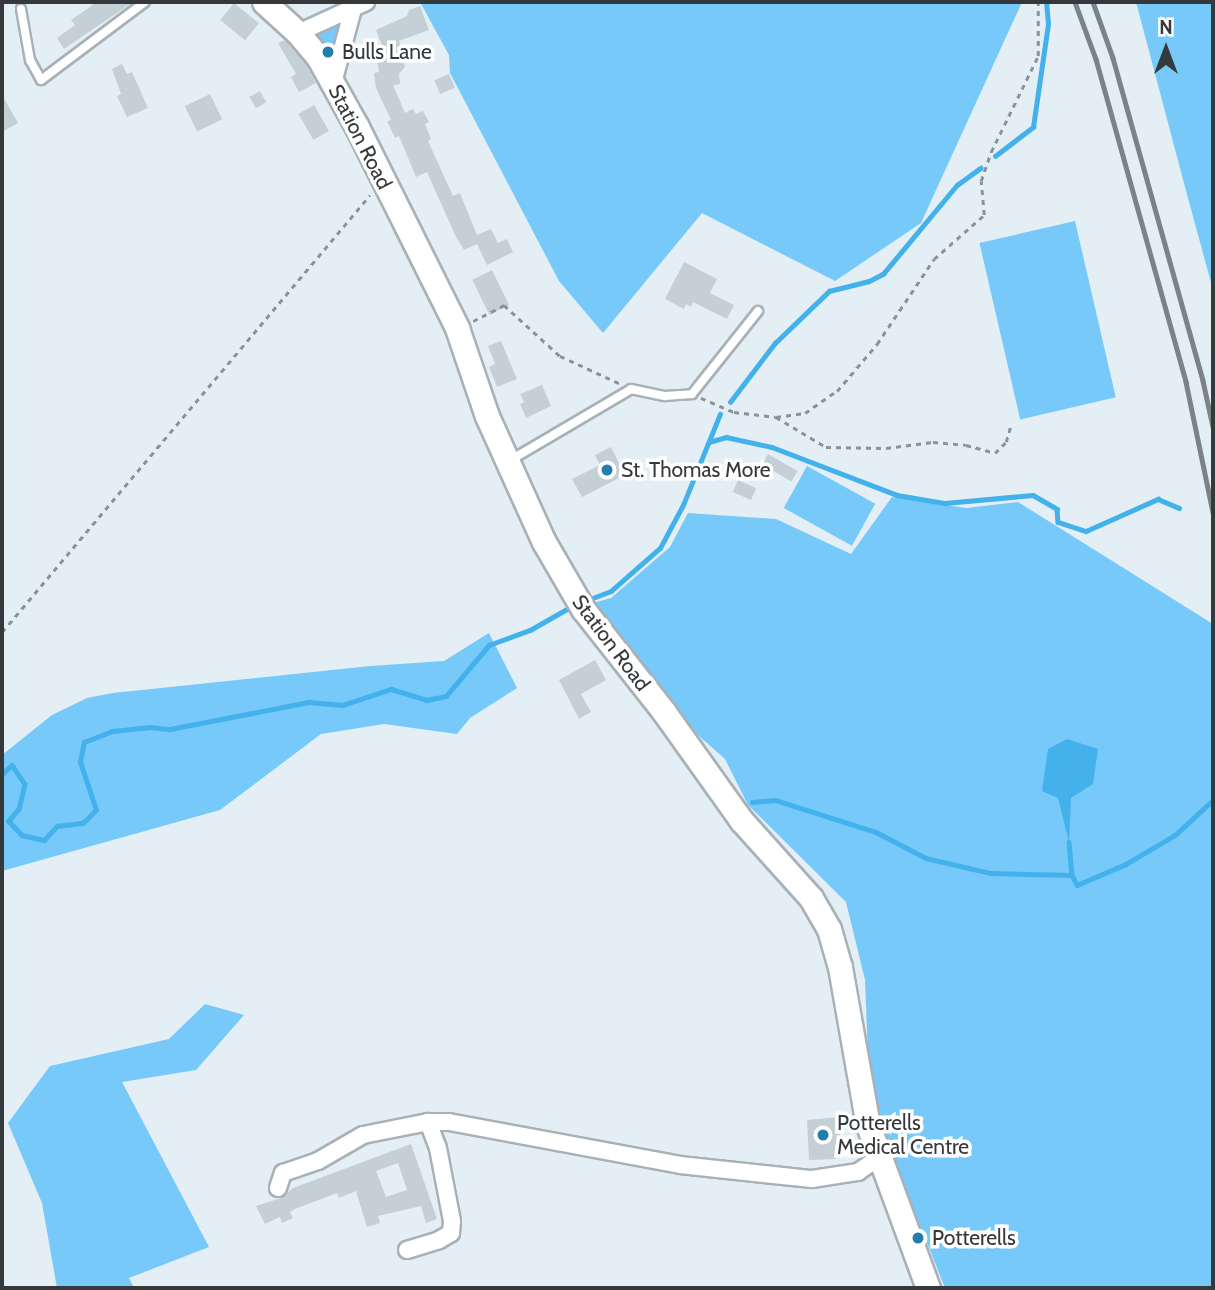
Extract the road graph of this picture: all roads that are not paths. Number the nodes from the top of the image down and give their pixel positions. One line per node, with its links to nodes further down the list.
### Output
1 (145, 2): 4 (lane)
2 (264, 2): 5 (street, Station Road)
3 (359, 5): 5 (street); 6 (street)
4 (21, 9)
5 (298, 33): 6 (street, Station Road)
6 (333, 83): 8 (street, Station Road)
7 (758, 311): 8 (lane)
8 (507, 462): 10 (street, Station Road)
9 (428, 1122): 10 (street); 11 (street); 12 (street)
10 (878, 1158): 13 (street, Station Road)
11 (278, 1188)
12 (407, 1250)
13 (928, 1288)

